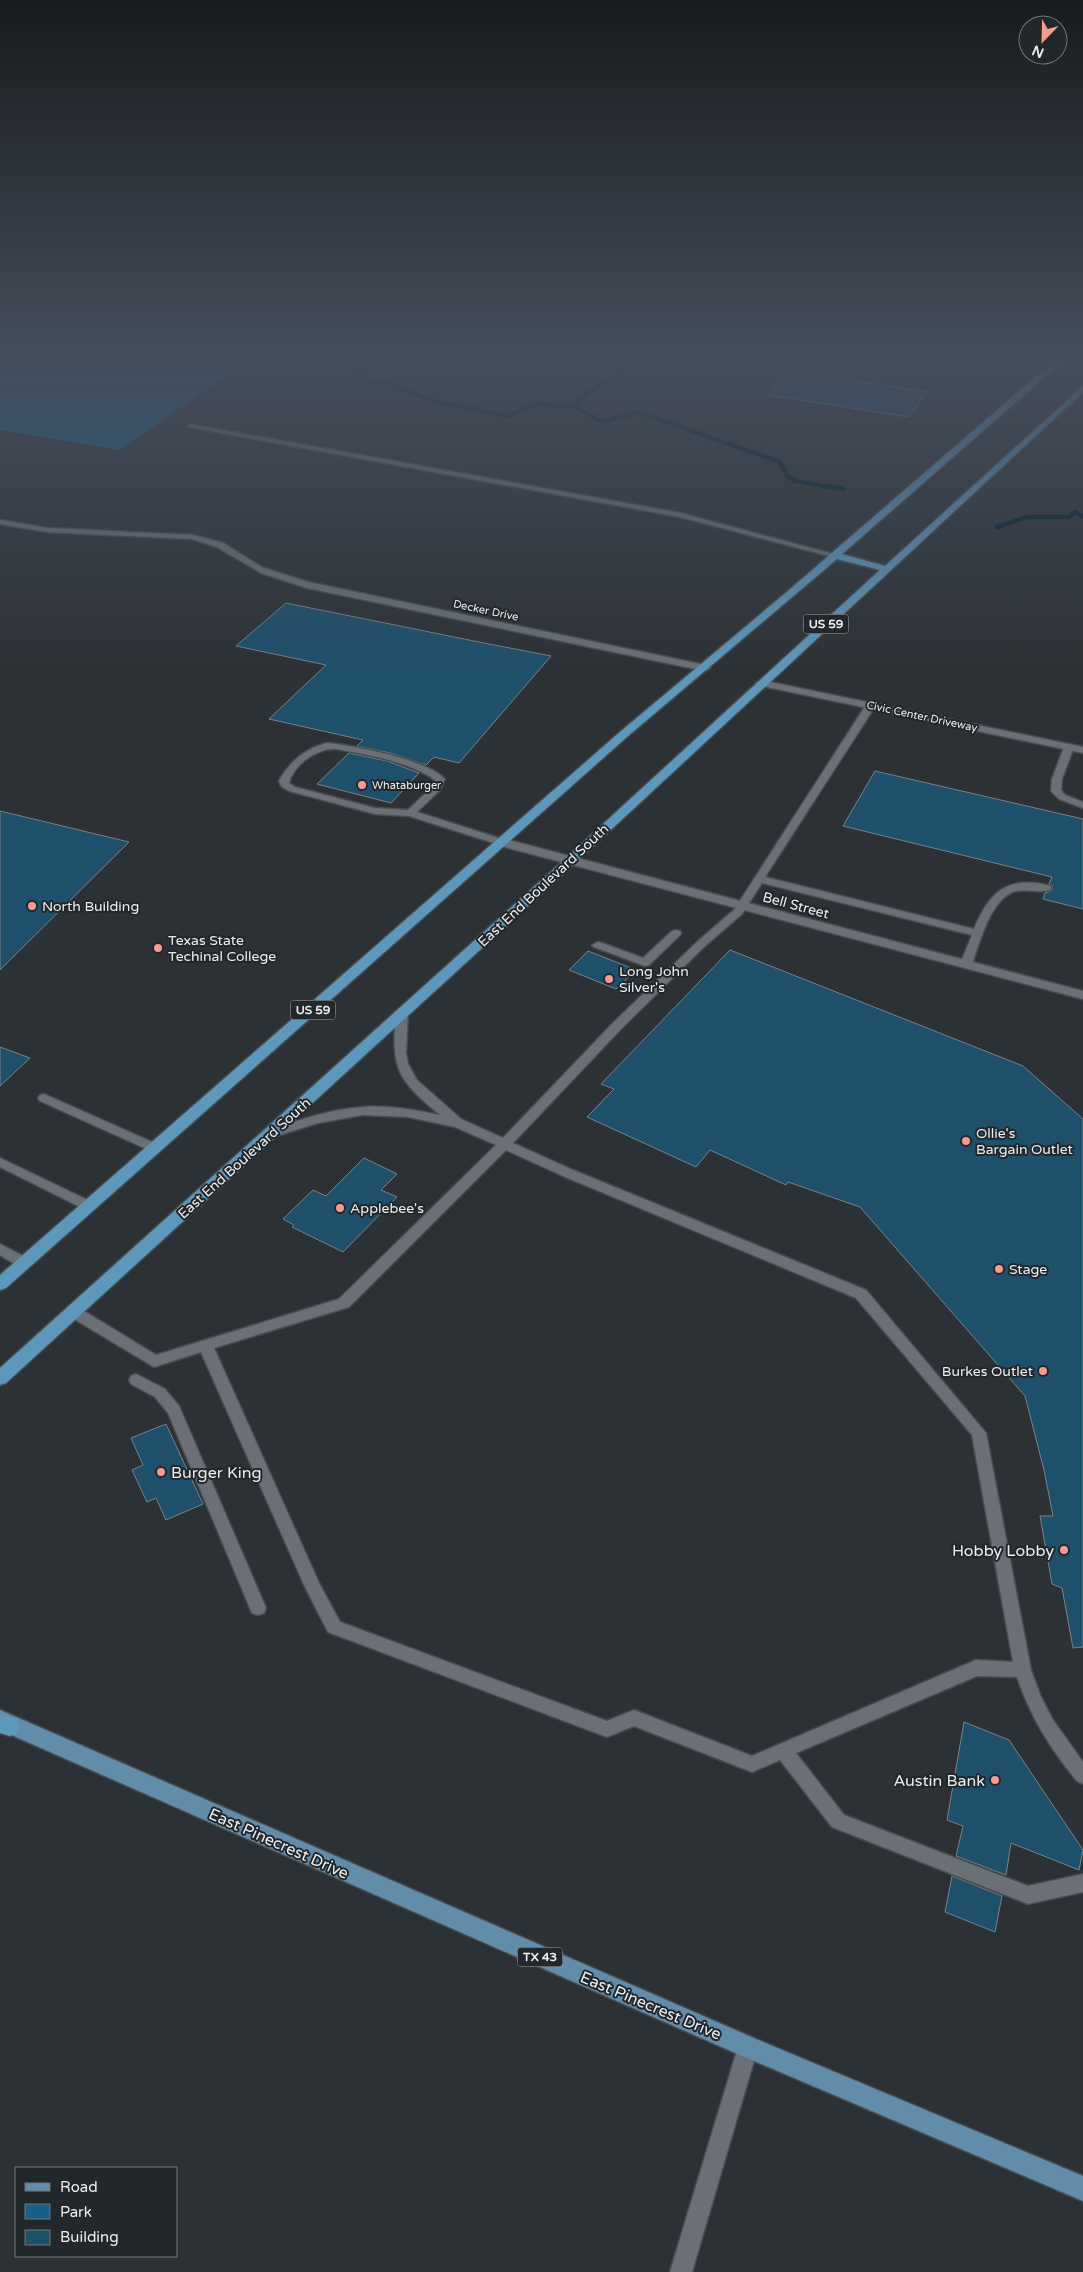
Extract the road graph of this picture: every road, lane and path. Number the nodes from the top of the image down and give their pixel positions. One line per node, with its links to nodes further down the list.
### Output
1 (378, 460): 5 (lane)
2 (946, 460): 5 (highway, US 59)
3 (1005, 460): 6 (highway, East End Boulevard South / US 59)
4 (0, 522): 7 (lane)
5 (837, 556): 6 (highway); 8 (highway, US 59)
6 (887, 569): 9 (highway, East End Boulevard South / US 59)
7 (264, 571): 8 (street, Decker Drive)
8 (705, 668): 15 (highway, US 59)
9 (761, 682): 10 (street, Civic Center Driveway); 16 (highway, East End Boulevard South / US 59)
10 (871, 705): 11 (street, Civic Center Driveway); 17 (lane)
11 (1069, 747): 12 (street, Civic Center Driveway); 13 (lane)
12 (1083, 750)
13 (1083, 805)
14 (410, 813): 14 (lane); 15 (lane)
15 (501, 842): 16 (street, Bell Street); 30 (highway, US 59)
16 (570, 861): 19 (street, Bell Street); 25 (highway, East End Boulevard South / US 59)
17 (759, 879): 19 (lane); 21 (lane)
18 (1047, 888): 21 (lane)
19 (741, 906): 23 (street, Bell Street); 29 (lane)
20 (676, 933): 22 (lane)
21 (978, 933): 23 (lane)
22 (598, 945)
23 (966, 964): 24 (street, Bell Street)
24 (1083, 995)
25 (402, 1013): 27 (lane); 28 (highway, East End Boulevard South / US 59)
26 (44, 1098): 30 (lane)
27 (458, 1123): 28 (lane); 29 (lane)
28 (270, 1134): 36 (highway, East End Boulevard South / US 59)
29 (505, 1144): 37 (lane); 41 (lane)
30 (155, 1148): 32 (highway, US 59)
31 (0, 1162): 32 (lane)
32 (89, 1206): 34 (highway, US 59)
33 (0, 1248): 34 (lane)
34 (24, 1263): 35 (highway, US 59)
35 (0, 1284)
36 (74, 1312): 37 (lane); 38 (highway, East End Boulevard South / US 59)
37 (206, 1347): 43 (lane)
38 (0, 1378)
39 (136, 1380): 40 (lane)
40 (258, 1608)
41 (1023, 1670): 43 (lane); 44 (lane)
42 (3, 1723): 46 (main road, East Pinecrest Drive / TX 43)
43 (783, 1750): 45 (lane)
44 (1083, 1775)
45 (1083, 1883)
46 (748, 2047): 47 (main road, East Pinecrest Drive / TX 43); 48 (lane)
47 (1083, 2189)
48 (681, 2272)

